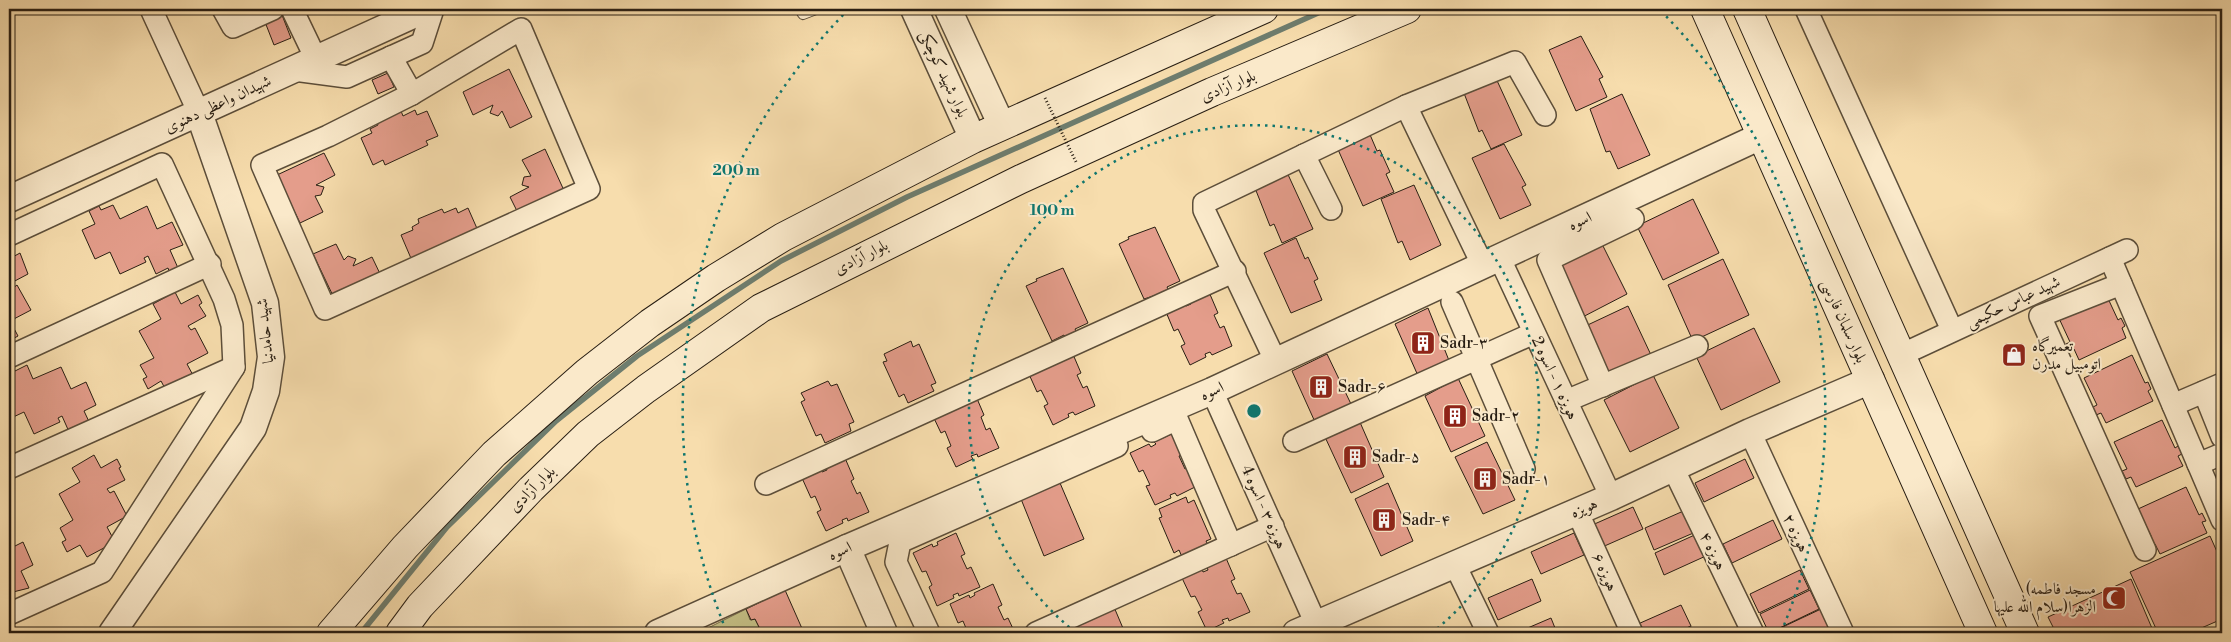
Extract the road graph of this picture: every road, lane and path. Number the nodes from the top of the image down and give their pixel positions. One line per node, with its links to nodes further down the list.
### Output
1 (151, 9): 23 (street)
2 (223, 9): 3 (street)
3 (273, 9)
4 (292, 9): 17 (street)
5 (433, 9): 16 (street)
6 (800, 9): 7 (lane)
7 (816, 9)
8 (914, 9): 19 (street, بلوار شهید کوچکی)
9 (948, 9): 18 (street, بلوار شهید کوچکی)
10 (1264, 9): 25 (main road)
11 (1407, 9): 74 (main road, بلوار آزادی)
12 (1705, 9): 26 (main road, بلوار سلمان فارسی)
13 (1747, 9): 42 (main road)
14 (1806, 9): 39 (street)
15 (413, 12): 17 (street, شهیدان واعظی دهنوی)
16 (391, 57): 17 (street); 20 (street)
17 (305, 65): 23 (street, شهیدان واعظی دهنوی)
18 (981, 79): 19 (street); 25 (street, بلوار شهید کوچکی)
19 (953, 93): 27 (street, بلوار شهید کوچکی)
20 (412, 94): 20 (street)
21 (1045, 98): 29 (path, bridge)
22 (1406, 106): 24 (street); 28 (street); 34 (street, هویزه ۱ - اسوه 2)
23 (199, 113): 30 (street, شهیدان واعظی دهنوی); 72 (street, شهید حامدنیا)
24 (1545, 115)
25 (1002, 126): 27 (main road)
26 (1761, 136): 34 (street, اسوه); 47 (main road, بلوار سلمان فارسی)
27 (973, 139): 73 (main road)
28 (1304, 155): 31 (street); 36 (street)
29 (1078, 164)
30 (9, 199)
31 (1331, 209)
32 (1633, 219): 48 (street)
33 (9, 235): 35 (street)
34 (1492, 262): 40 (street, هویزه ۱ - اسوه 2); 45 (street, اسوه)
35 (210, 264): 43 (street); 46 (street)
36 (1235, 271): 45 (street); 61 (street)
37 (2121, 284): 39 (street, شهید عباس حکیمی); 52 (street); 68 (street)
38 (1452, 302): 44 (street)
39 (1952, 330): 42 (street, شهید عباس حکیمی)
40 (1534, 333): 44 (street); 51 (street, هویزه ۱ - اسوه 2)
41 (1697, 346): 48 (street)
42 (1901, 355): 84 (main road)
43 (9, 358)
44 (1476, 359): 55 (street); 60 (street)
45 (1276, 362): 50 (street, اسوه)
46 (234, 367): 58 (street); 70 (street)
47 (1871, 380): 53 (street, هویزه); 83 (main road, بلوار سلمان فارسی)
48 (1603, 386): 51 (street)
49 (2213, 388): 52 (street); 54 (street)
50 (1212, 391): 65 (street, هویزه ۳ - اسوه 4); 67 (street, اسوه)
51 (1566, 401): 62 (street, هویزه ۱ - اسوه 2)
52 (2173, 405): 57 (street)
53 (1750, 432): 59 (street, هویزه); 82 (street, هویزه ۲)
54 (2222, 437)
55 (1294, 441)
56 (2222, 454): 57 (street)
57 (2198, 464): 64 (street)
58 (9, 468)
59 (1673, 468): 62 (street, هویزه); 81 (street, هویزه ۴)
60 (1524, 470)
61 (766, 484)
62 (1611, 497): 63 (street, هویزه)
63 (1577, 511): 69 (street, هویزه); 80 (street, هویزه ۶)
64 (2222, 520)
65 (1273, 526): 66 (street); 71 (street, هویزه ۳ - اسوه 4)
66 (1231, 545): 77 (street); 78 (street)
67 (848, 548): 75 (street, اسوه); 76 (street)
68 (2145, 550)
69 (1455, 565): 71 (street, هویزه); 79 (street)
70 (9, 614)
71 (1311, 630)
72 (112, 633)
73 (331, 633)
74 (400, 633)
75 (658, 633)
76 (884, 633)
77 (929, 633)
78 (1036, 633)
79 (1488, 633)
80 (1632, 633)
81 (1753, 633)
82 (1843, 633)
83 (1983, 633)
84 (2025, 633)

